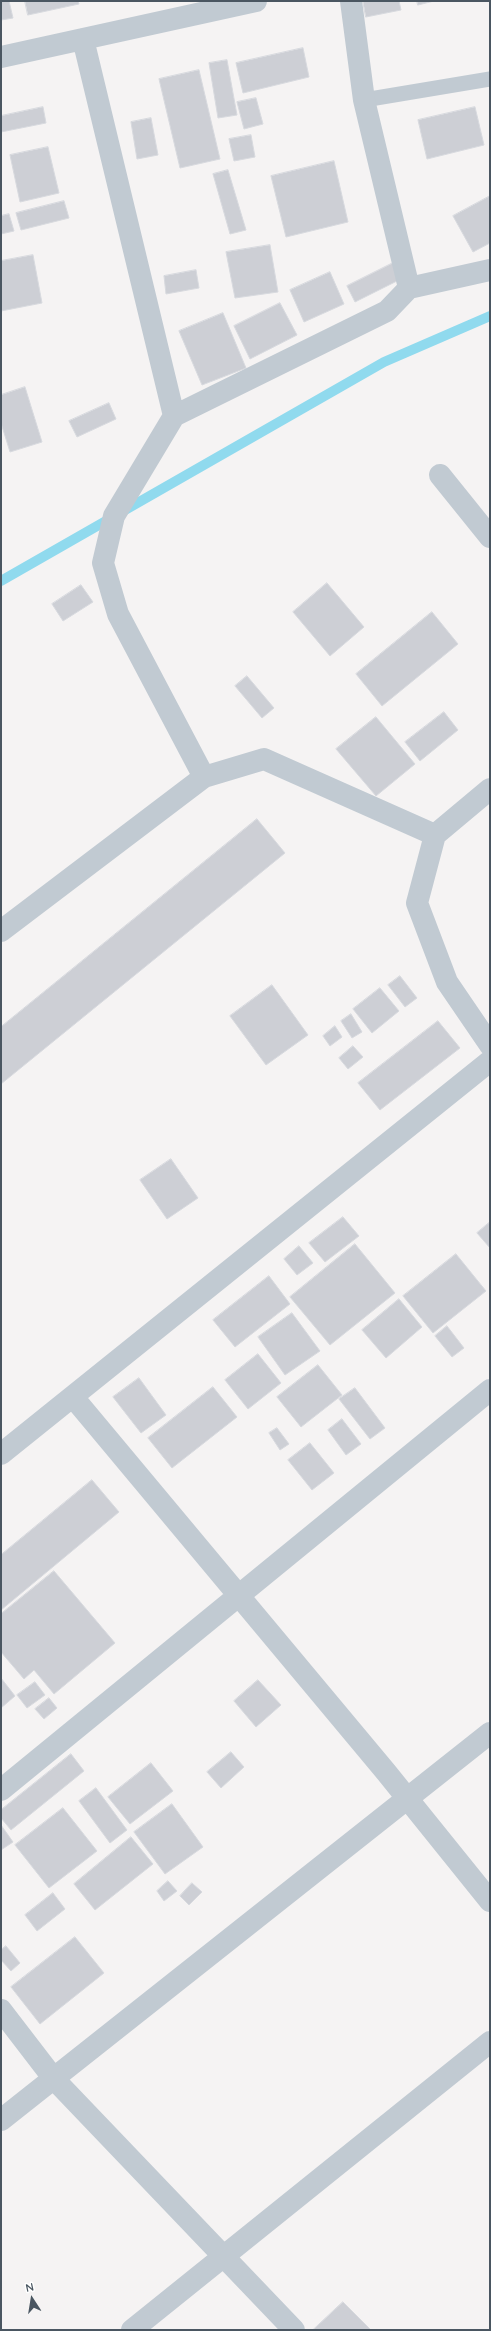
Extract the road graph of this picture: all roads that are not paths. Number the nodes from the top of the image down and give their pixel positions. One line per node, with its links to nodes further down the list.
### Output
1 (256, 1): 3 (street)
2 (351, 1): 6 (street)
3 (83, 39): 4 (street); 9 (street)
4 (1, 57)
5 (490, 79): 6 (lane)
6 (364, 100): 8 (street)
7 (490, 270): 8 (street)
8 (409, 288): 9 (street)
9 (174, 416): 12 (street)
10 (440, 475): 11 (street)
11 (490, 537)
12 (204, 777): 14 (street); 15 (street)
13 (490, 789): 14 (street)
14 (435, 836): 16 (street)
15 (1, 931)
16 (490, 1045)
17 (490, 1061): 19 (street)
18 (490, 1390): 21 (street)
19 (73, 1397): 20 (street); 21 (street)
20 (1, 1454)
21 (239, 1596): 23 (street); 24 (street)
22 (490, 1733): 24 (street)
23 (1, 1790)
24 (408, 1798): 25 (street); 28 (street)
25 (490, 1901)
26 (1, 2010): 28 (street)
27 (490, 2042): 30 (street)
28 (54, 2079): 29 (street); 30 (street)
29 (1, 2120)
30 (222, 2257): 31 (street); 32 (street)
31 (132, 2330)
32 (294, 2330)

